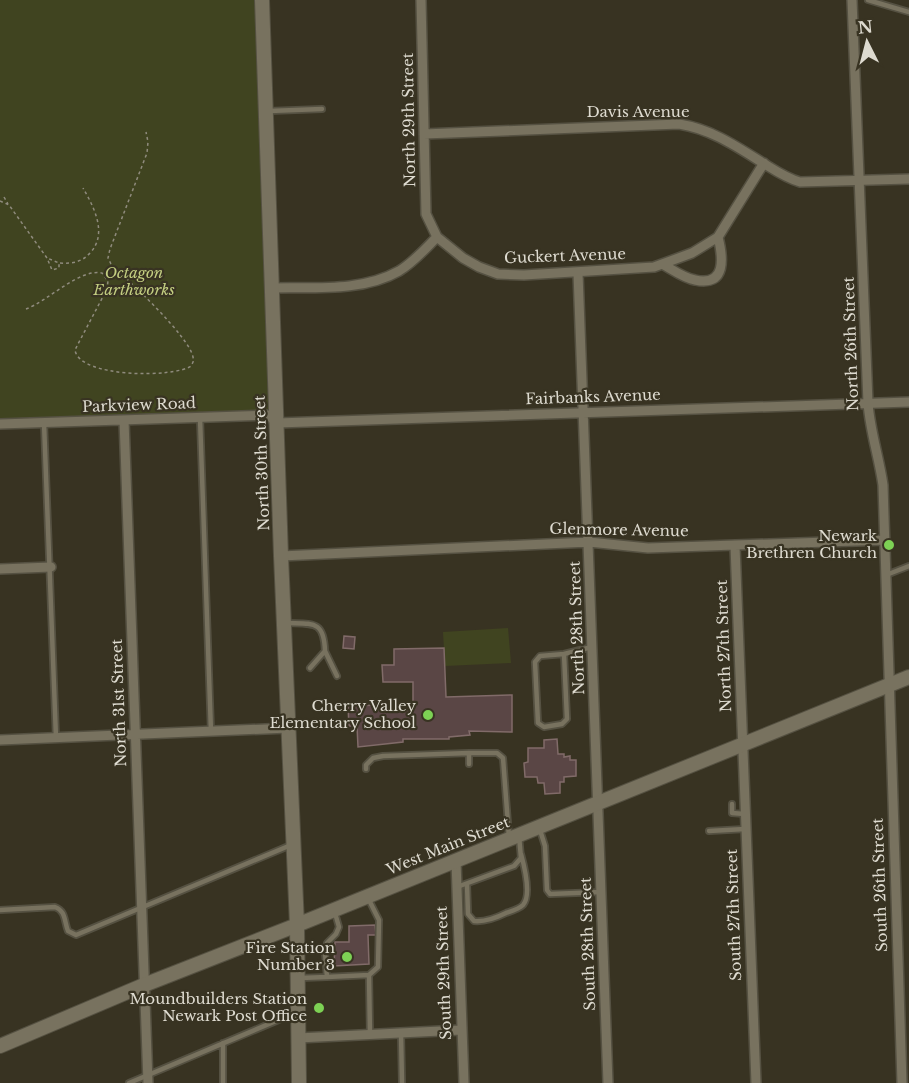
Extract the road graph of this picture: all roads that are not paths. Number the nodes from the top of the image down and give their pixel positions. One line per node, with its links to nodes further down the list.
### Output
1 (262, 0): 7 (street, North 30th Street)
2 (421, 0): 8 (street, North 29th Street)
3 (852, 0): 11 (street, North 26th Street)
4 (868, 0): 5 (lane)
5 (909, 12)
6 (322, 109): 7 (lane)
7 (266, 112): 16 (street, North 30th Street)
8 (424, 134): 9 (street, Davis Avenue); 12 (street, North 29th Street)
9 (764, 163): 11 (street, Davis Avenue); 13 (street, Guckert Avenue)
10 (909, 179): 11 (street, Davis Avenue)
11 (859, 182): 18 (street, North 26th Street)
12 (438, 237): 15 (street, Guckert Avenue); 16 (street)
13 (718, 237): 14 (street, Guckert Avenue); 14 (street)
14 (664, 265): 15 (street, Guckert Avenue)
15 (578, 273): 19 (street, North 28th Street)
16 (272, 288): 23 (street, North 30th Street)
17 (909, 402): 18 (street, Fairbanks Avenue)
18 (868, 403): 19 (street, Fairbanks Avenue); 25 (street, North 26th Street)
19 (583, 413): 23 (street, Fairbanks Avenue); 26 (street, North 28th Street)
20 (200, 418): 21 (street, Parkview Road); 23 (street, Parkview Road); 42 (lane)
21 (124, 420): 22 (street, Parkview Road); 43 (street, North 31st Street)
22 (44, 423): 24 (street, Parkview Road); 30 (lane)
23 (277, 423): 28 (street, North 30th Street)
24 (0, 424)
25 (885, 540): 27 (street, Glenmore Avenue); 32 (street, North 26th Street)
26 (589, 542): 27 (street, Glenmore Avenue); 28 (street, Glenmore Avenue); 34 (street, North 28th Street)
27 (735, 546): 46 (street, North 27th Street)
28 (281, 556): 33 (street, North 30th Street)
29 (909, 566): 32 (lane)
30 (51, 567): 31 (street); 44 (lane)
31 (0, 569)
32 (886, 575): 40 (street, North 26th Street)
33 (284, 623): 35 (lane); 41 (street, North 30th Street)
34 (593, 646): 36 (lane); 50 (street, North 28th Street)
35 (325, 651): 37 (lane); 38 (lane)
36 (564, 654): 36 (lane)
37 (310, 668)
38 (337, 676)
39 (909, 677): 40 (street, West Main Street)
40 (888, 686): 46 (street, West Main Street); 89 (street, South 26th Street)
41 (288, 728): 42 (street); 57 (street, North 30th Street)
42 (211, 732): 43 (street)
43 (135, 735): 44 (street); 64 (street, North 31st Street)
44 (56, 738): 45 (street)
45 (0, 740)
46 (742, 745): 50 (street, West Main Street); 52 (street, South 27th Street)
47 (469, 753): 48 (lane); 49 (lane); 56 (lane)
48 (469, 764)
49 (366, 769)
50 (598, 803): 53 (street, West Main Street); 62 (street, South 28th Street)
51 (732, 804): 52 (lane)
52 (745, 814): 54 (street, South 27th Street)
53 (539, 827): 56 (street, West Main Street); 62 (lane)
54 (746, 830): 55 (lane); 88 (street, South 27th Street)
55 (709, 831)
56 (514, 838): 58 (lane); 59 (street, West Main Street)
57 (293, 844): 64 (lane); 69 (street, North 30th Street)
58 (521, 854): 60 (lane); 67 (lane)
59 (456, 861): 61 (street, South 29th Street); 63 (street, West Main Street)
60 (467, 884): 61 (lane); 67 (lane)
61 (457, 887): 68 (street, South 29th Street)
62 (601, 892): 87 (street, South 28th Street)
63 (367, 897): 66 (street, West Main Street); 70 (lane)
64 (141, 909): 65 (lane); 73 (street, North 31st Street)
65 (0, 910)
66 (334, 910): 69 (street, West Main Street); 71 (lane)
67 (473, 921): 68 (lane)
68 (458, 925): 75 (street, South 29th Street)
69 (297, 926): 72 (street, North 30th Street); 73 (street, West Main Street)
70 (369, 975): 71 (lane); 77 (lane)
71 (327, 977): 72 (lane)
72 (297, 978): 74 (street, North 30th Street)
73 (144, 984): 80 (street, West Main Street); 81 (street, North 31st Street)
74 (298, 1012): 78 (street, North 30th Street); 79 (lane)
75 (461, 1030): 76 (street); 86 (street, South 29th Street)
76 (400, 1033): 77 (street); 85 (lane)
77 (370, 1035): 78 (street)
78 (298, 1038): 84 (street, North 30th Street)
79 (223, 1043): 81 (lane); 83 (lane)
80 (0, 1046)
81 (148, 1079): 82 (lane)
82 (129, 1083)
83 (223, 1083)
84 (299, 1083)
85 (402, 1083)
86 (464, 1083)
87 (608, 1083)
88 (756, 1083)
89 (902, 1083)

